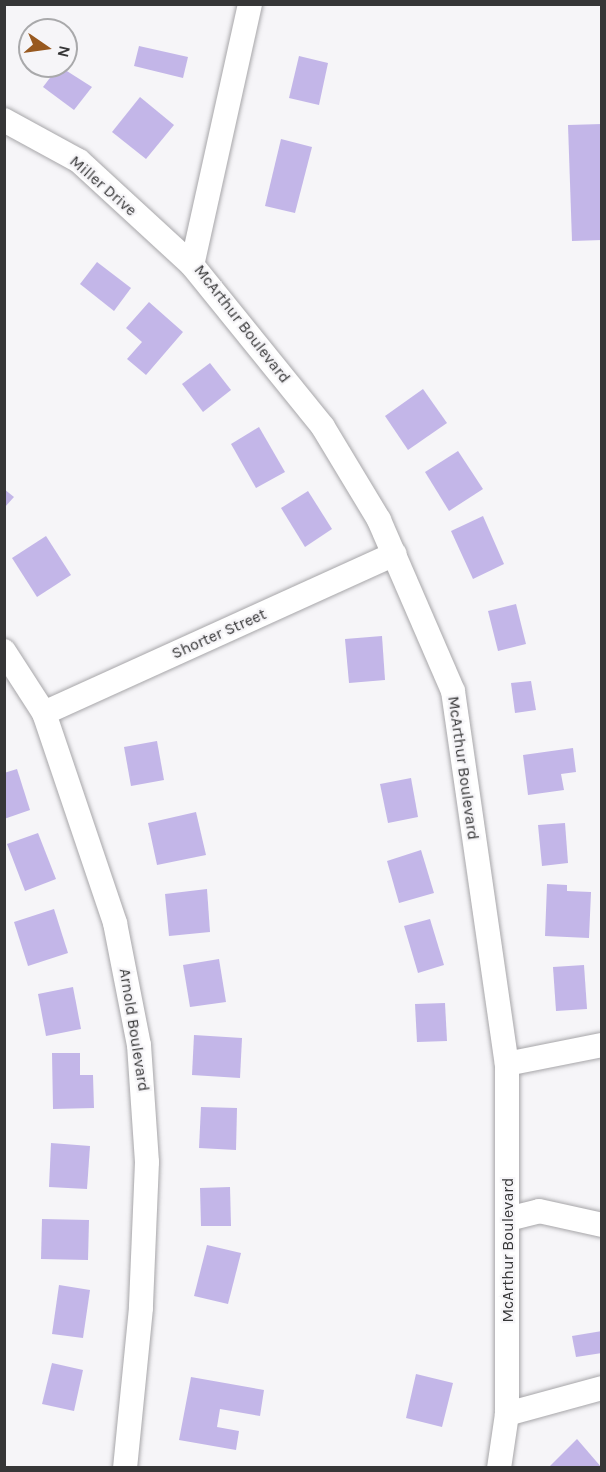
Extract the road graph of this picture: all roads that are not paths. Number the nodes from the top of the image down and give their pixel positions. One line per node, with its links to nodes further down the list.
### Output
1 (249, 4): 3 (street, McArthur Boulevard)
2 (4, 120): 3 (street, Miller Drive)
3 (192, 265): 4 (street, McArthur Boulevard)
4 (395, 554): 6 (street, Shorter Street); 8 (street, McArthur Boulevard)
5 (4, 651): 6 (street, Arnold Boulevard)
6 (44, 713): 13 (street, Arnold Boulevard)
7 (602, 1045): 8 (street)
8 (507, 1064): 9 (street, McArthur Boulevard)
9 (508, 1219): 10 (street); 12 (street, McArthur Boulevard)
10 (602, 1225)
11 (602, 1388): 12 (street)
12 (507, 1414): 14 (street, McArthur Boulevard)
13 (125, 1467)
14 (500, 1467)

